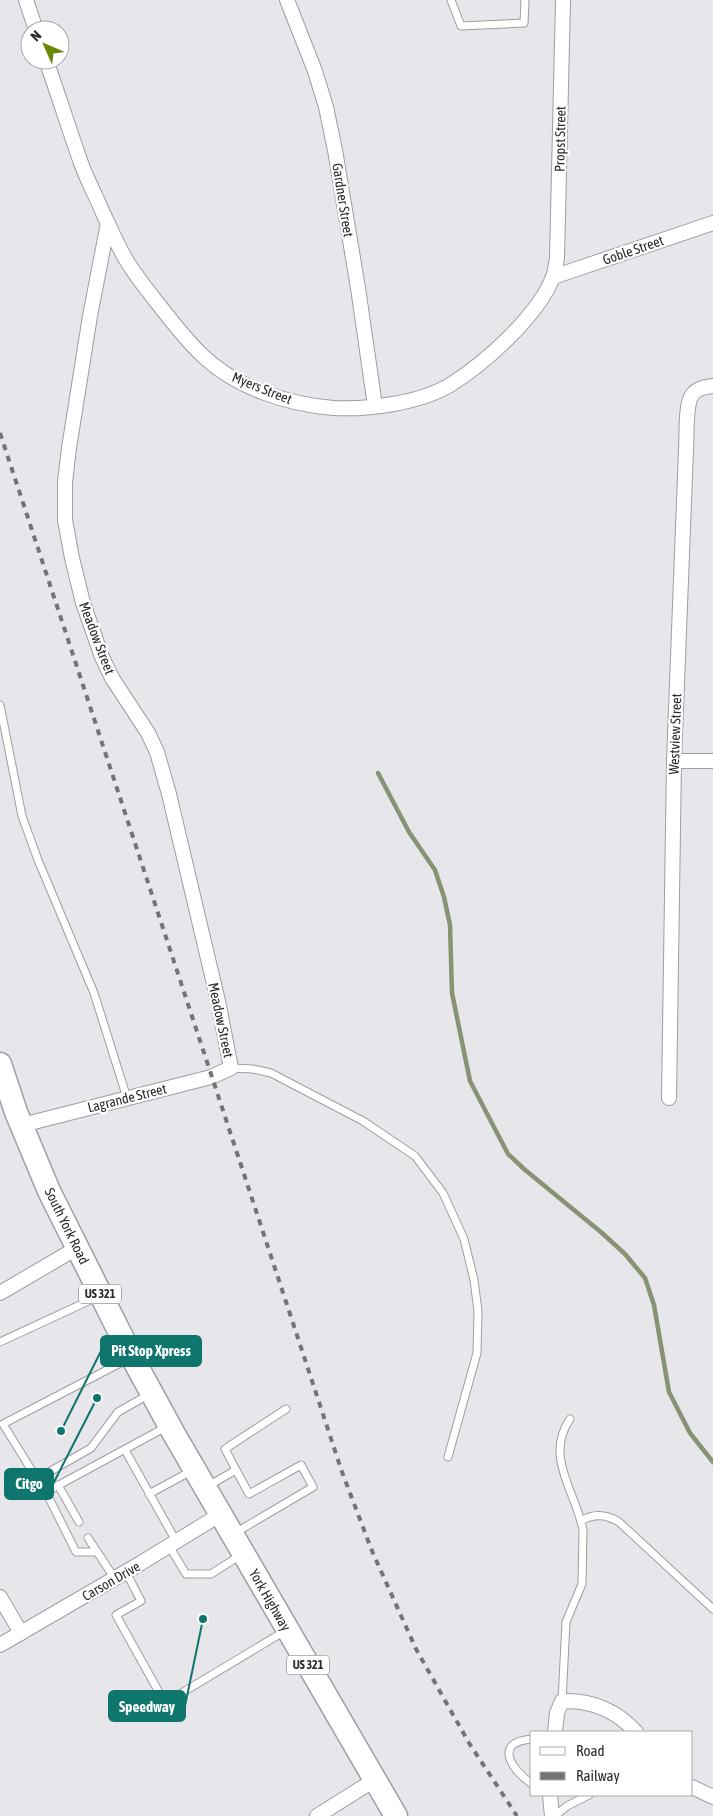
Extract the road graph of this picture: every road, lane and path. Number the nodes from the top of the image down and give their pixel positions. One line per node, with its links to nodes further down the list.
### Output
1 (26, 0): 6 (street)
2 (287, 0): 12 (street, Gardner Street)
3 (451, 0): 4 (lane)
4 (525, 0)
5 (563, 0): 10 (street, Propst Street)
6 (33, 20)
7 (49, 70): 8 (street, Myers Street)
8 (108, 223): 12 (street, Myers Street); 17 (street, Meadow Street)
9 (713, 223): 10 (street, Goble Street)
10 (553, 277): 12 (street, Myers Street)
11 (713, 386): 14 (street, Westview Street)
12 (375, 406)
13 (0, 705): 18 (lane)
14 (674, 761): 15 (street); 19 (street, Westview Street)
15 (713, 762)
16 (0, 1064): 20 (main road, South York Road / US 321)
17 (231, 1068): 18 (street, Lagrande Street); 32 (lane)
18 (127, 1098): 20 (street, Lagrande Street)
19 (669, 1098)
20 (22, 1125): 21 (main road, South York Road / US 321)
21 (77, 1248): 22 (street); 23 (main road, South York Road / US 321)
22 (0, 1293)
23 (101, 1295): 24 (lane); 25 (main road, South York Road / US 321)
24 (0, 1342)
25 (132, 1357): 26 (main road, South York Road / US 321); 29 (lane)
26 (152, 1393): 29 (lane); 30 (main road, South York Road / US 321)
27 (286, 1409): 33 (lane)
28 (570, 1419): 38 (lane)
29 (2, 1425)
30 (169, 1425): 31 (lane); 34 (main road, South York Road / US 321)
31 (125, 1450): 35 (lane); 36 (lane)
32 (448, 1457)
33 (236, 1470): 34 (lane); 40 (lane)
34 (200, 1478): 36 (lane); 37 (main road, South York Road / US 321)
35 (58, 1485): 39 (lane); 43 (lane)
36 (149, 1494): 42 (lane)
37 (221, 1514): 40 (main road, York Highway / US 321); 42 (street, Carson Drive)
38 (581, 1521): 47 (lane); 51 (lane)
39 (78, 1522)
40 (232, 1534): 44 (main road, York Highway / US 321)
41 (88, 1538): 43 (lane)
42 (173, 1544): 44 (lane); 45 (street, Carson Drive)
43 (97, 1552): 45 (lane)
44 (244, 1554): 48 (main road, York Highway / US 321)
45 (120, 1576): 48 (lane); 49 (street, Carson Drive)
46 (0, 1597): 49 (street)
47 (713, 1609)
48 (287, 1630): 55 (main road, York Highway / US 321)
49 (21, 1633): 50 (street, Carson Drive)
50 (0, 1645)
51 (562, 1701): 52 (street); 53 (street)
52 (554, 1731)
53 (635, 1731)
54 (530, 1739): 56 (lane)
55 (376, 1779): 61 (street); 62 (main road, York Highway / US 321)
56 (530, 1782)
57 (693, 1787): 60 (street)
58 (550, 1796): 63 (street)
59 (587, 1796): 63 (lane)
60 (713, 1797)
61 (317, 1816)
62 (396, 1816)
63 (554, 1816)

